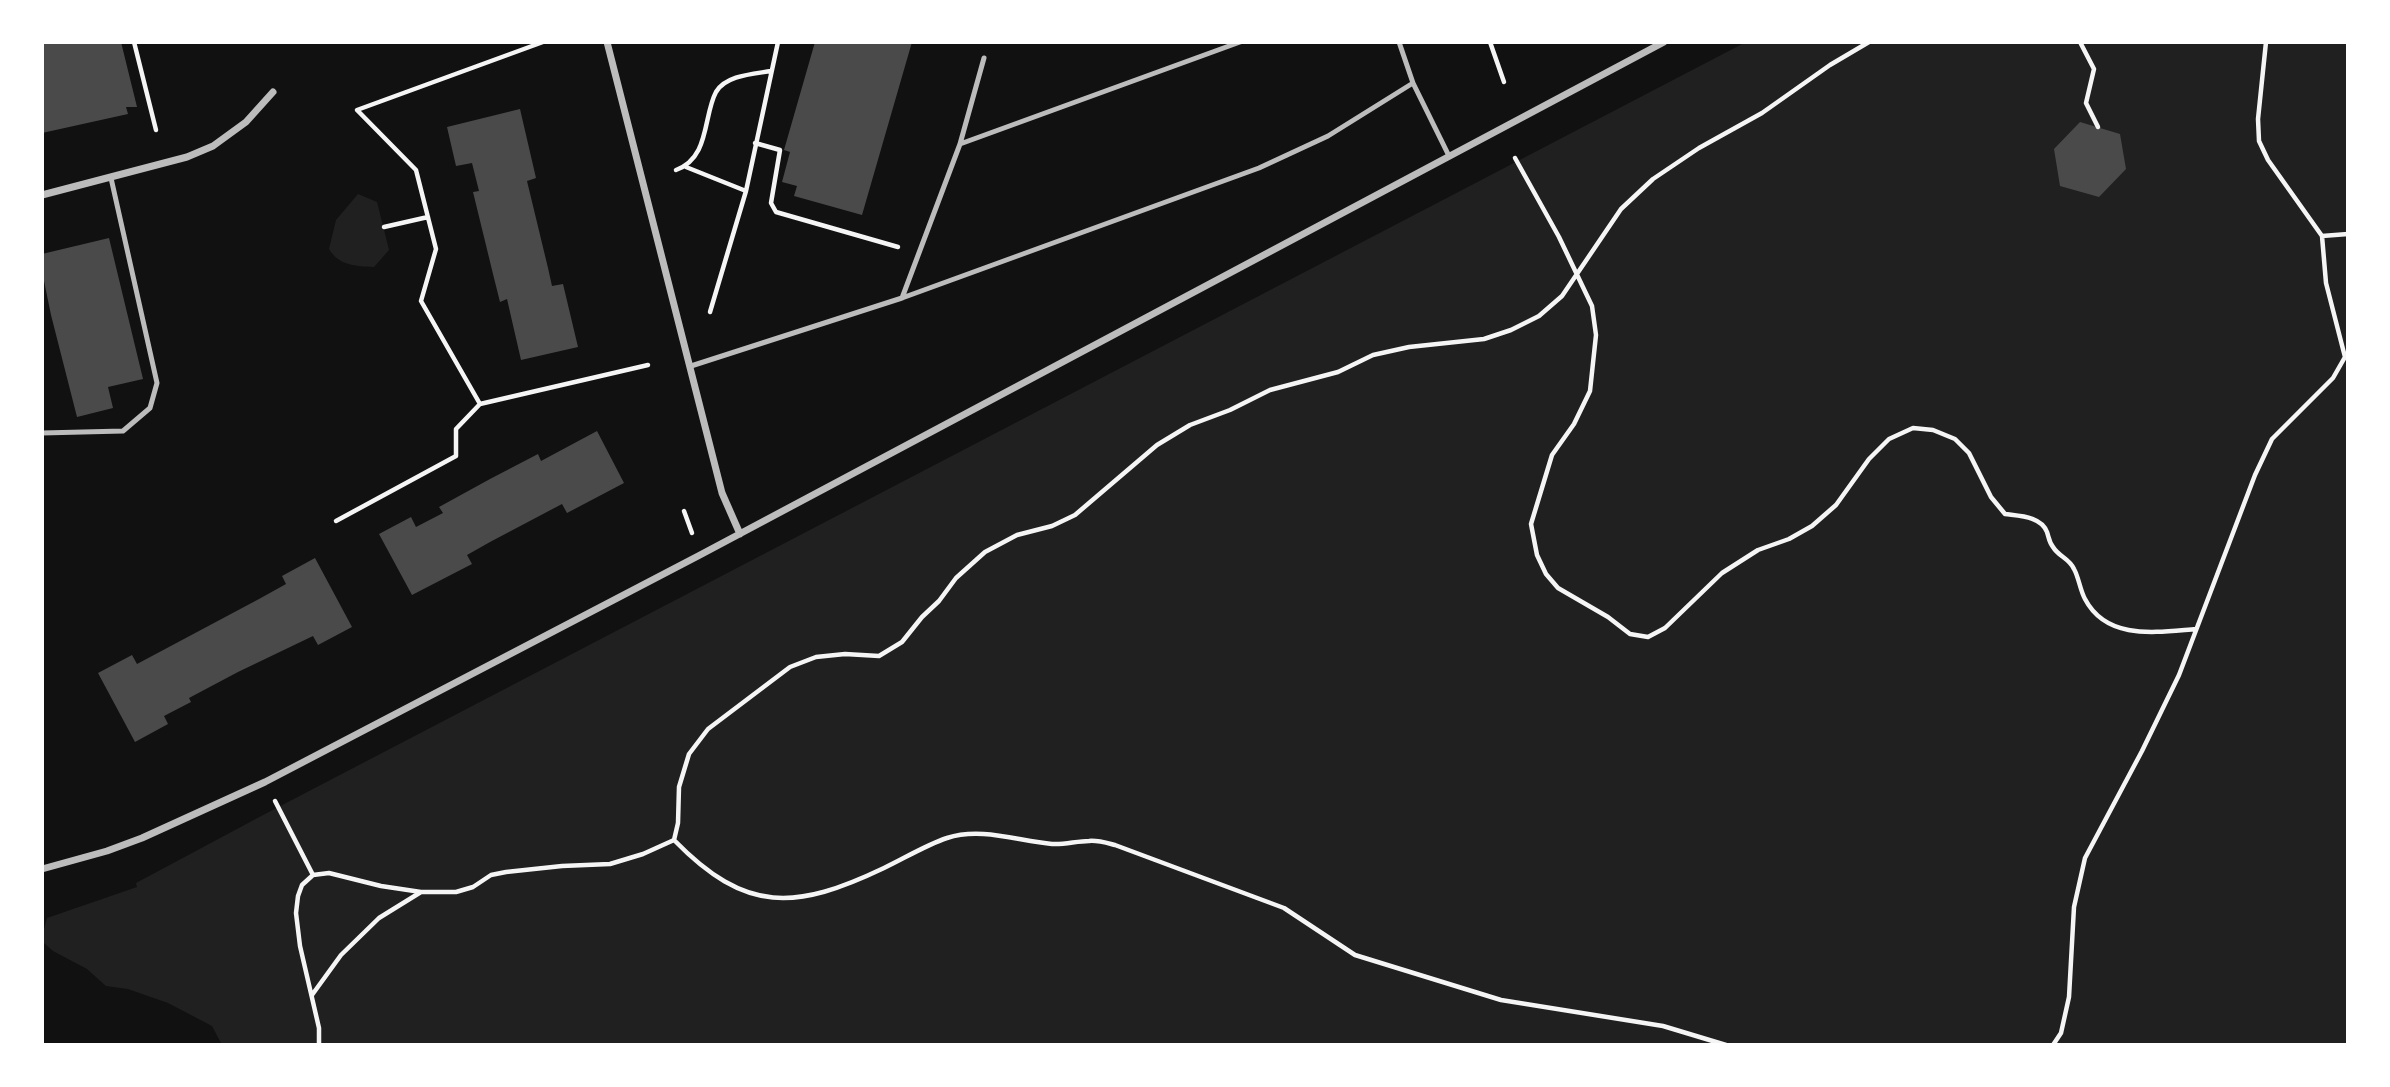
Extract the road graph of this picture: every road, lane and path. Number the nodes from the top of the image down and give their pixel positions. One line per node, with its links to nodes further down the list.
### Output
1 (134, 42): 18 (path)
2 (543, 42): 28 (path)
3 (607, 42): 38 (street)
4 (778, 42): 13 (path)
5 (1240, 42): 20 (lane)
6 (1399, 42): 15 (lane)
7 (1490, 42): 14 (path)
8 (1664, 42): 21 (street)
9 (1869, 42): 33 (path)
10 (2080, 42): 17 (path)
11 (2266, 42): 31 (path)
12 (984, 58): 20 (lane)
13 (771, 71): 19 (path); 23 (path)
14 (1504, 82)
15 (1413, 83): 21 (lane); 34 (lane)
16 (273, 92): 25 (street)
17 (2098, 127)
18 (156, 130)
19 (755, 143): 26 (path); 32 (path)
20 (960, 144): 32 (lane)
21 (1449, 156): 42 (street)
22 (1515, 158): 33 (path)
23 (686, 167): 24 (path); 26 (path)
24 (676, 170)
25 (111, 178): 27 (street); 40 (lane)
26 (746, 191): 35 (path)
27 (42, 195)
28 (428, 217): 29 (path); 39 (path)
29 (384, 227)
30 (2348, 234): 31 (path)
31 (2322, 236): 36 (path)
32 (919, 253): 34 (lane)
33 (1576, 276): 43 (path); 45 (path)
34 (902, 298): 38 (lane)
35 (710, 312)
36 (2346, 357): 43 (path)
37 (648, 365): 39 (path)
38 (691, 366): 42 (street)
39 (480, 404): 41 (path)
40 (42, 433)
41 (336, 521)
42 (740, 534): 44 (street)
43 (2196, 629): 52 (path)
44 (265, 782): 46 (street); 47 (path)
45 (674, 840): 48 (path); 51 (path)
46 (42, 869)
47 (313, 875): 48 (path); 49 (path)
48 (421, 892): 49 (path)
49 (311, 996): 50 (path)
50 (319, 1045)
51 (1726, 1045)
52 (2053, 1045)

